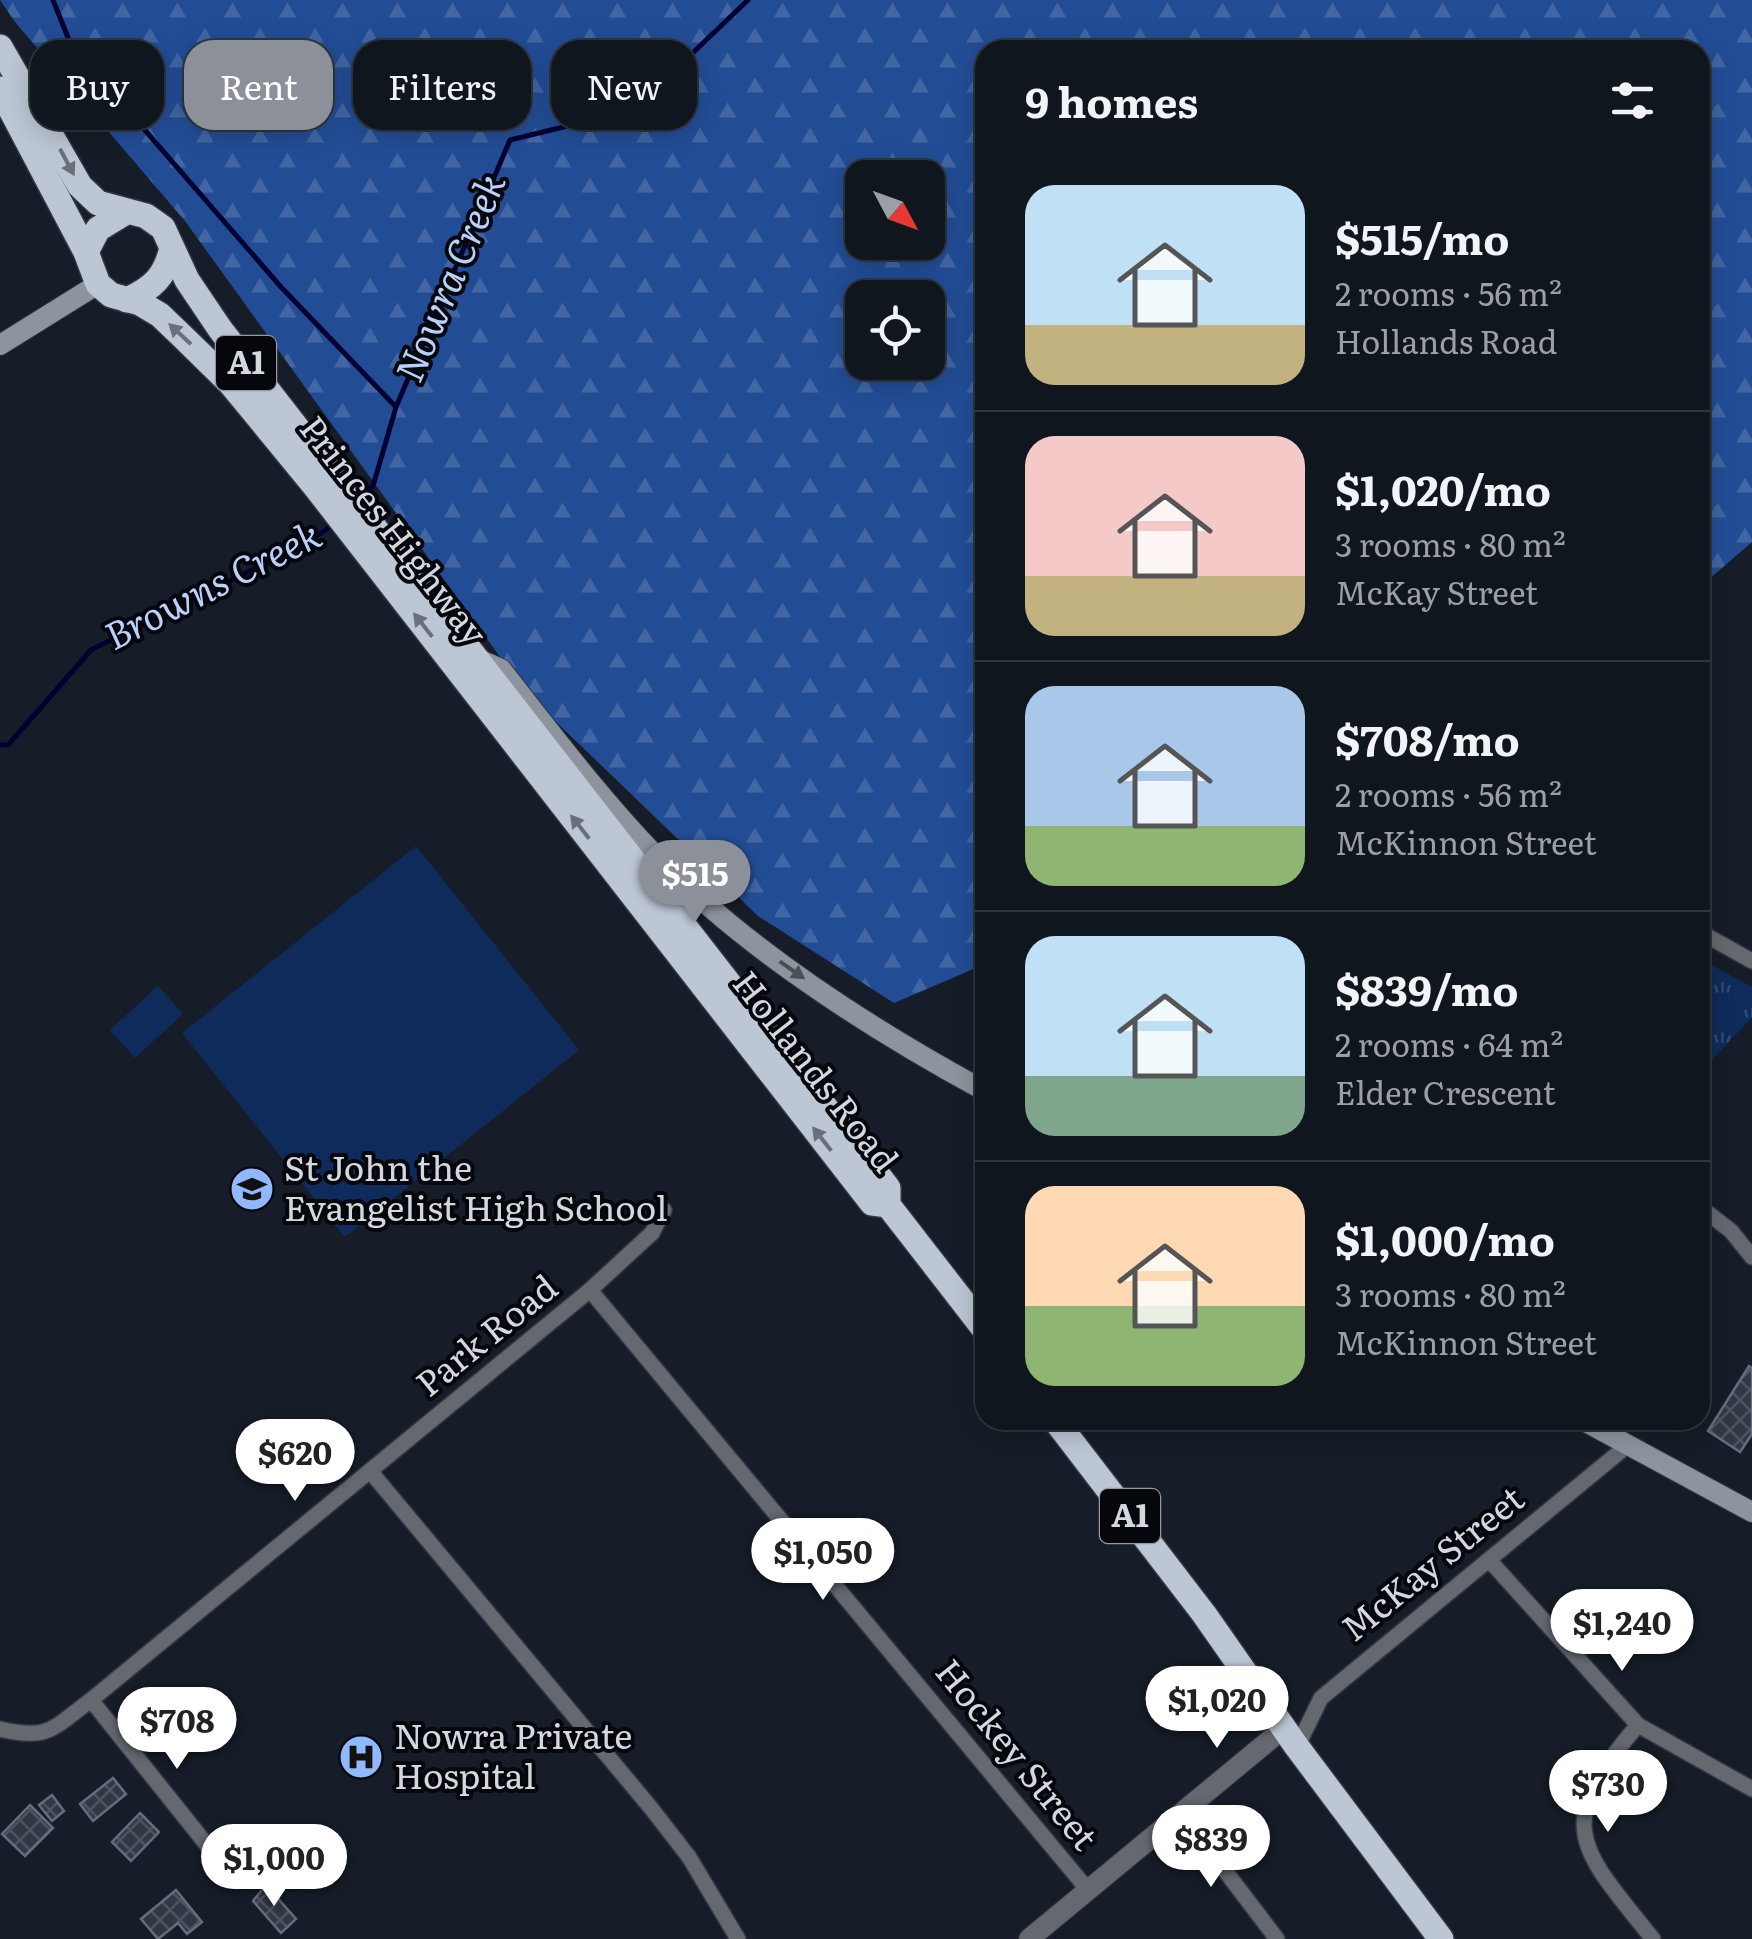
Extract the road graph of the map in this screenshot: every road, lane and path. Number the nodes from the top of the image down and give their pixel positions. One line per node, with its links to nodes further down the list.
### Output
1 (0, 47): 3 (highway, A1, one-way to 3)
2 (0, 89): 5 (highway)
3 (126, 212): 4 (highway, A1); 5 (highway)
4 (172, 248): 7 (highway); 9 (highway, Princes Highway / A1)
5 (86, 252): 6 (highway)
6 (98, 284): 7 (highway, A1); 8 (main road)
7 (127, 300): 9 (highway, Princes Highway / A1, one-way to 7)
8 (0, 344)
9 (322, 478): 10 (highway, Princes Highway / A1)
10 (383, 556): 11 (highway, Princes Highway / A1); 12 (highway, Princes Highway / A1, one-way to 10)
11 (476, 658): 15 (main road, one-way to 15); 16 (highway, Hollands Road / A1)
12 (472, 688): 16 (highway, Hollands Road / A1, one-way to 12)
13 (1710, 937): 14 (street)
14 (1752, 960)
15 (975, 1085)
16 (888, 1206): 21 (highway, Hollands Road / A1)
17 (664, 1210): 20 (street, Park Road)
18 (1710, 1215): 19 (street)
19 (1752, 1257)
20 (590, 1290): 25 (street, Park Road); 35 (street, Hockey Street)
21 (975, 1317)
22 (1063, 1430): 31 (highway, A1)
23 (1600, 1430): 24 (main road)
24 (1628, 1445): 26 (main road); 27 (street, McKay Street)
25 (370, 1471): 28 (street, Park Road); 36 (street)
26 (1752, 1512)
27 (1490, 1561): 29 (street); 31 (street, McKay Street)
28 (91, 1700): 30 (street, Park Road); 34 (street)
29 (1638, 1725): 32 (street); 40 (street)
30 (0, 1729)
31 (1291, 1738): 33 (street, McKay Street); 39 (highway, A1)
32 (1752, 1789)
33 (1181, 1813): 35 (street, McKay Street); 38 (street)
34 (220, 1871)
35 (1088, 1890): 37 (street, McKay Street)
36 (738, 1939)
37 (1029, 1939)
38 (1277, 1939)
39 (1440, 1939)
40 (1653, 1939)

